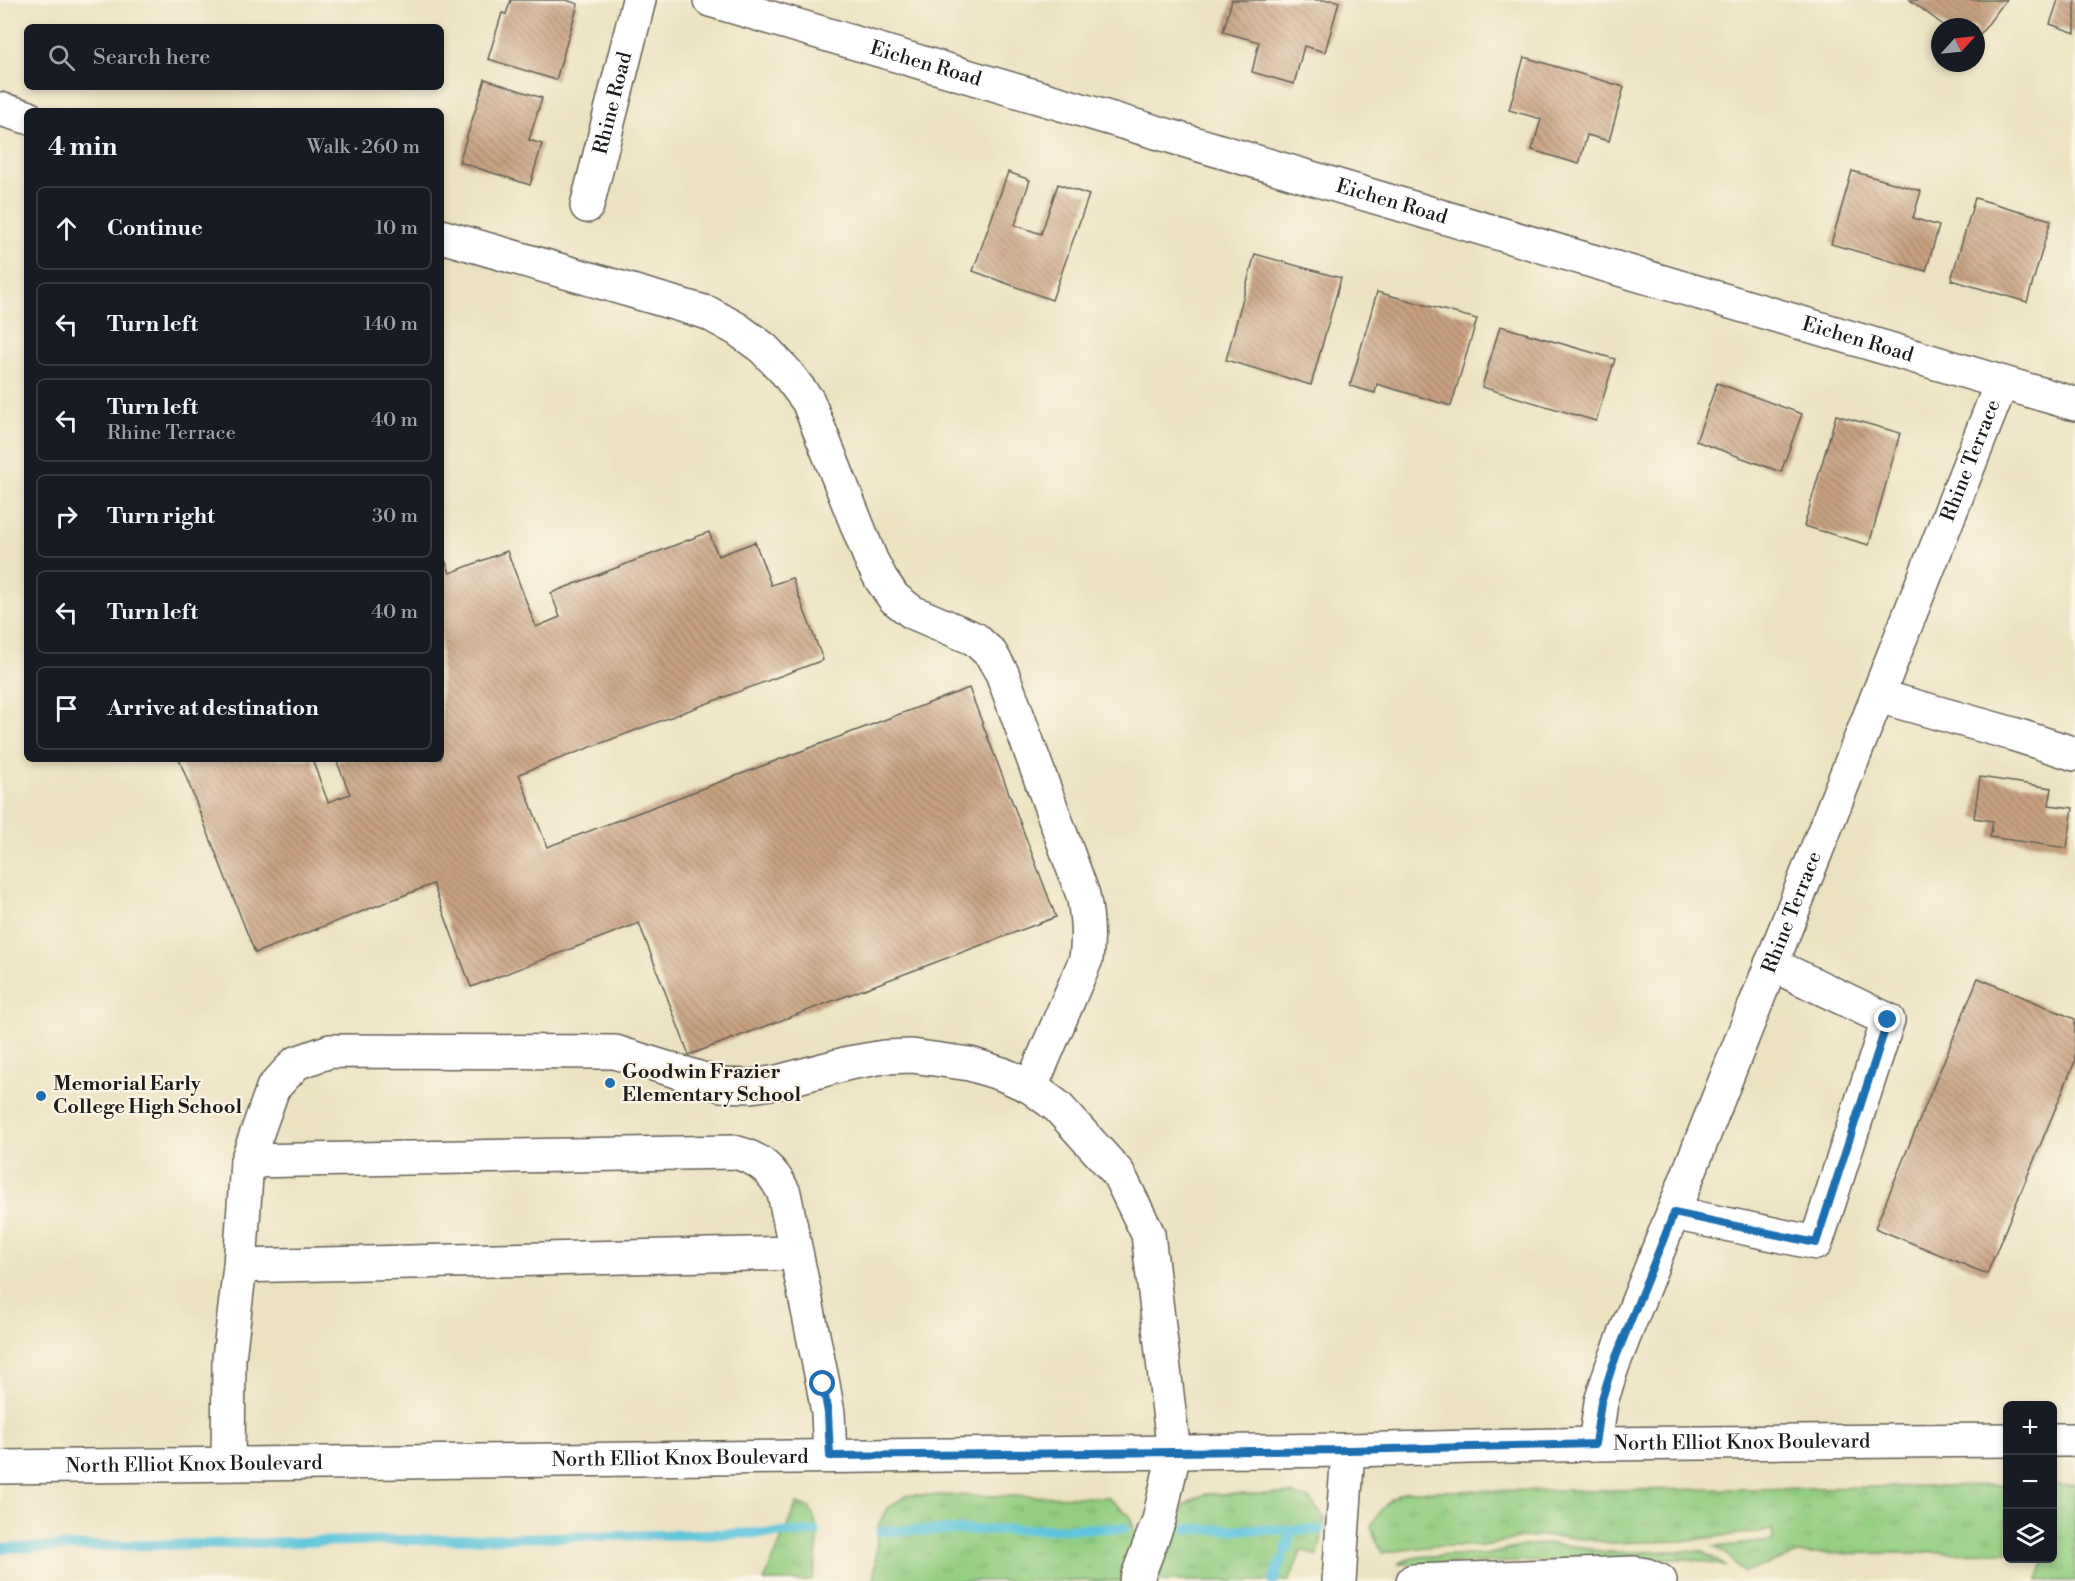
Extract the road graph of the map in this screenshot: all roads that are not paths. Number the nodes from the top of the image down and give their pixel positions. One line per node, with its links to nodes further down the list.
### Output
1 (639, 0): 5 (street, Rhine Road)
2 (710, 0): 7 (street, Eichen Road)
3 (0, 109): 4 (street)
4 (24, 116)
5 (587, 206)
6 (444, 237): 12 (street)
7 (2001, 384): 8 (street, Eichen Road); 9 (street, Rhine Terrace)
8 (2075, 405)
9 (1878, 696): 10 (street); 11 (street, Rhine Terrace)
10 (2075, 754)
11 (1772, 964): 14 (street, Rhine Terrace); 14 (street)
12 (1031, 1087): 13 (street); 22 (street)
13 (247, 1161): 15 (street); 16 (street)
14 (1674, 1213): 20 (street, Rhine Terrace)
15 (796, 1253): 16 (street); 23 (street)
16 (240, 1266): 24 (street)
17 (2003, 1440): 20 (street, North Elliot Knox Boulevard)
18 (2057, 1440): 19 (street)
19 (2075, 1440)
20 (1595, 1444): 21 (street, North Elliot Knox Boulevard)
21 (1348, 1450): 22 (street, North Elliot Knox Boulevard); 27 (street)
22 (1174, 1453): 23 (street, North Elliot Knox Boulevard); 26 (street)
23 (830, 1456): 24 (street, North Elliot Knox Boulevard)
24 (228, 1463): 25 (street, North Elliot Knox Boulevard)
25 (0, 1467)
26 (1136, 1581)
27 (1339, 1581)
28 (1413, 1581): 29 (street)
29 (1660, 1581)

